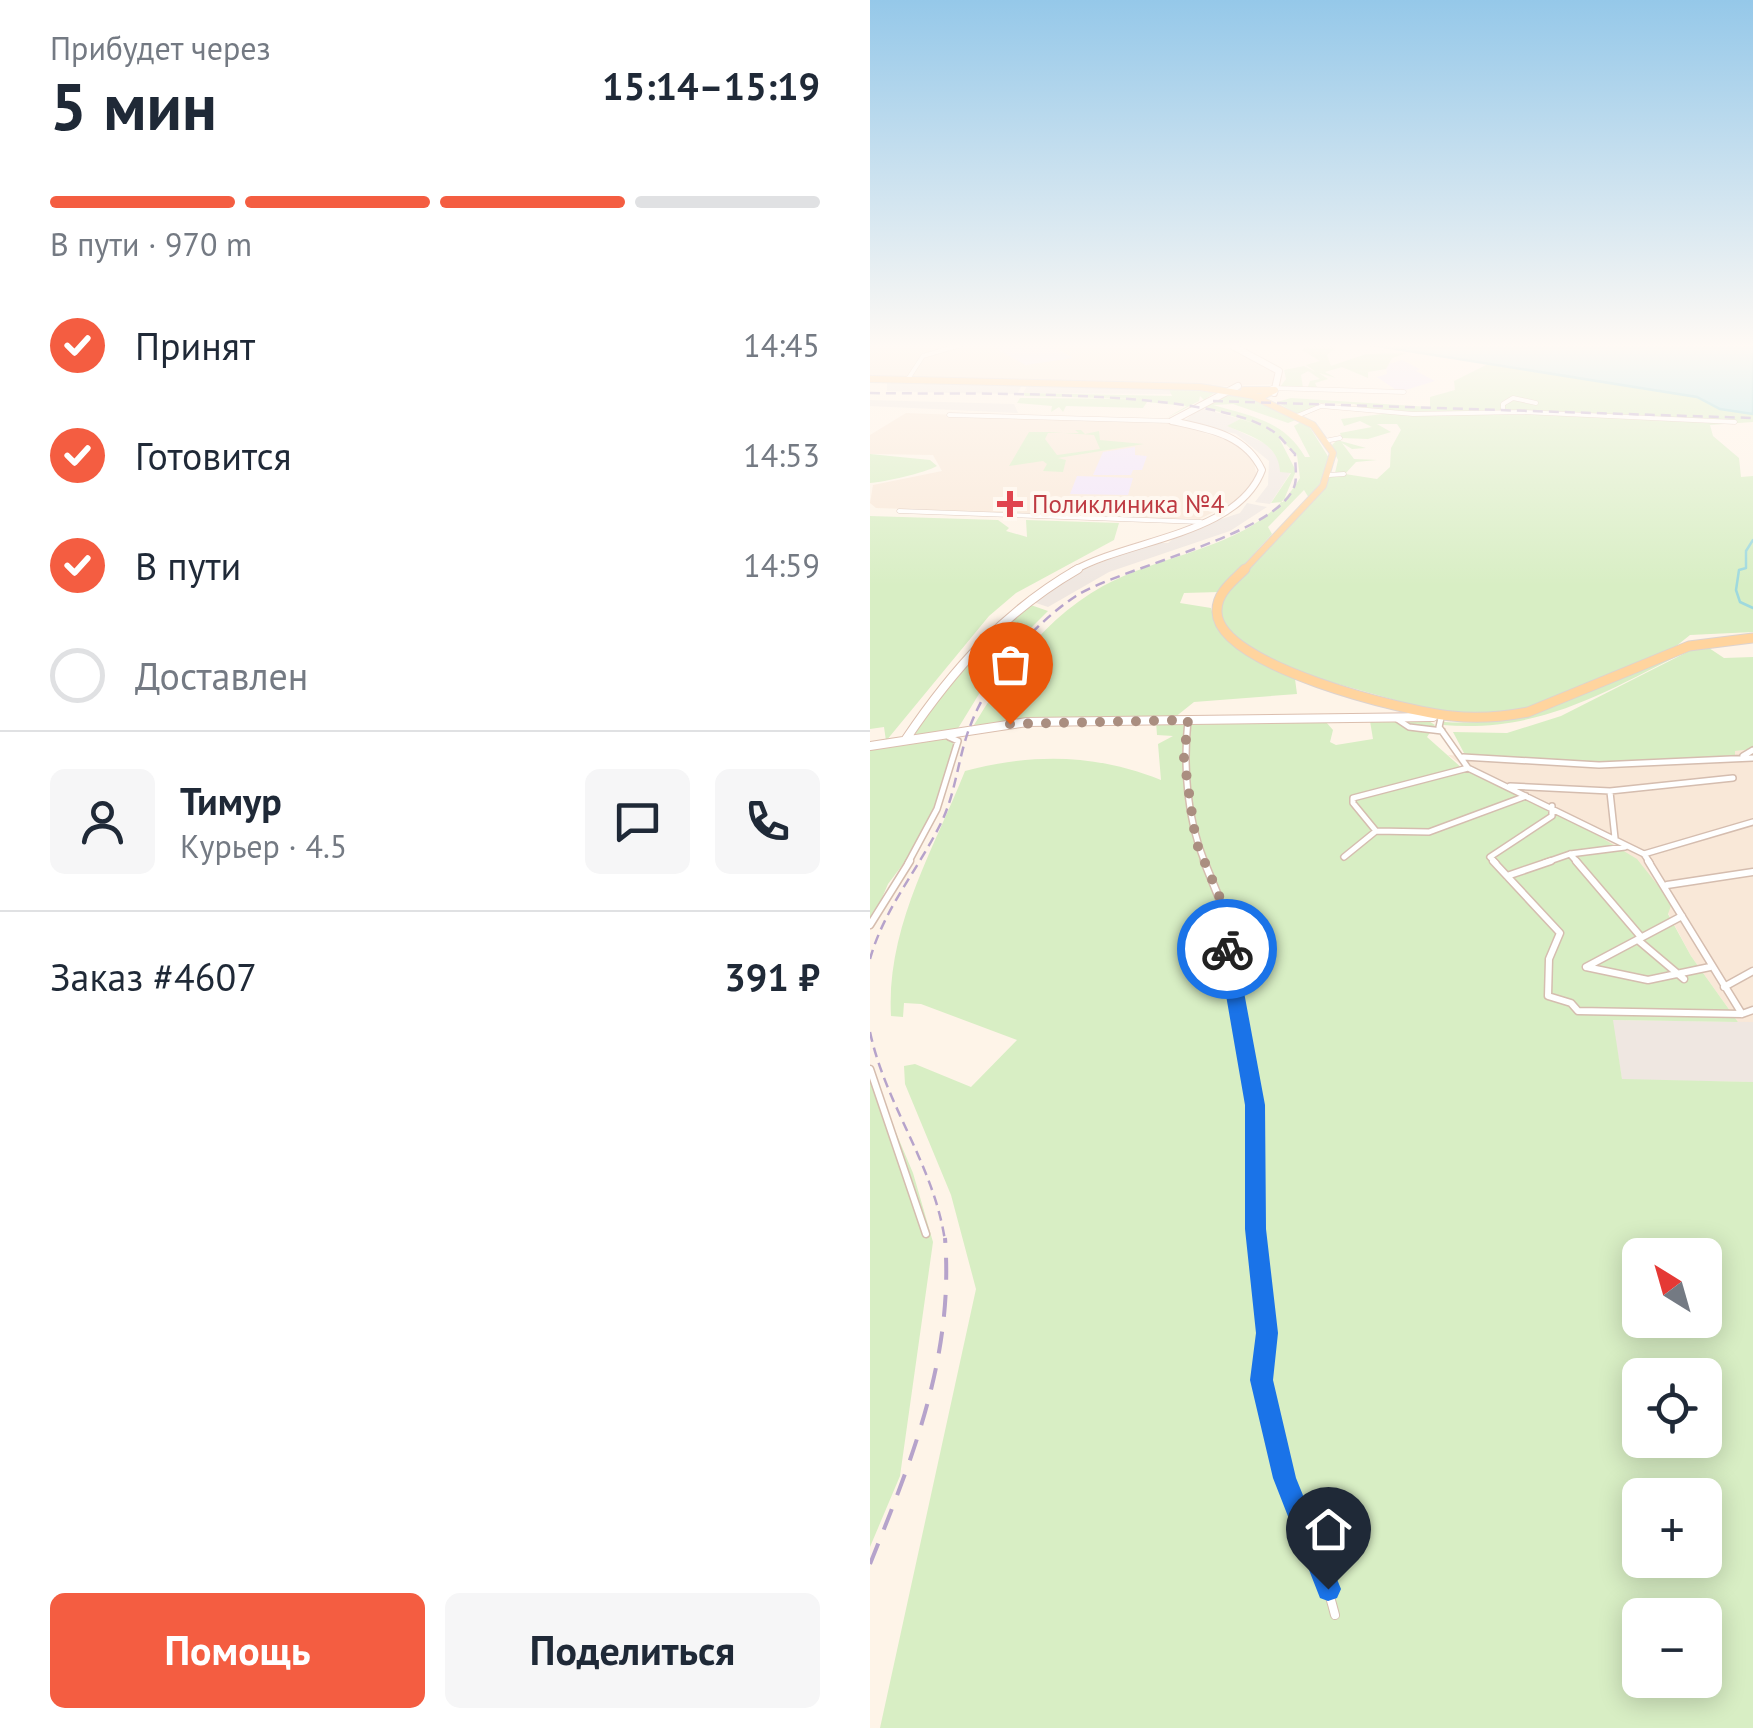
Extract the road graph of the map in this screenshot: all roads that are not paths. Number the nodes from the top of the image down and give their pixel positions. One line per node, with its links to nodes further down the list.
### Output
1 (1184, 425): 8 (street)
2 (1312, 425): 4 (main road)
3 (1340, 438): 4 (street)
4 (1326, 440): 6 (main road)
5 (1344, 474): 6 (street)
6 (1329, 475): 10 (main road)
7 (899, 511): 8 (street)
8 (1201, 522): 15 (street)
9 (1753, 638): 10 (main road)
10 (1437, 717): 11 (street); 13 (street)
11 (1396, 718): 12 (street); 13 (street)
12 (1188, 720): 14 (street); 48 (street)
13 (1442, 731): 19 (street)
14 (928, 736): 15 (street); 38 (street)
15 (906, 740): 16 (street)
16 (870, 746)
17 (1753, 750): 18 (street)
18 (1743, 756): 19 (street); 20 (street)
19 (1460, 757): 21 (street)
20 (1753, 758)
21 (1468, 768): 23 (street); 28 (street)
22 (1734, 778): 24 (street)
23 (1502, 785): 24 (street); 25 (street)
24 (1610, 790): 29 (street)
25 (1527, 796): 26 (street); 28 (street)
26 (1552, 806): 29 (street); 35 (street)
27 (1753, 822): 32 (street)
28 (1376, 831): 33 (street)
29 (1615, 838): 30 (street)
30 (1629, 846): 31 (street); 32 (street)
31 (1570, 854): 35 (street); 39 (street)
32 (1644, 854): 36 (street)
33 (1344, 857)
34 (1753, 872): 36 (street)
35 (1508, 876): 45 (street)
36 (1667, 886): 37 (street)
37 (1682, 916): 39 (street); 40 (street)
38 (870, 926)
39 (1640, 939): 42 (street); 42 (street)
40 (1710, 967): 42 (street); 43 (street)
41 (1753, 971): 43 (street)
42 (1684, 978)
43 (1724, 987): 45 (street)
44 (1753, 1010): 45 (street)
45 (1742, 1014)
46 (870, 1069): 47 (street)
47 (926, 1234)
48 (1335, 1615)

